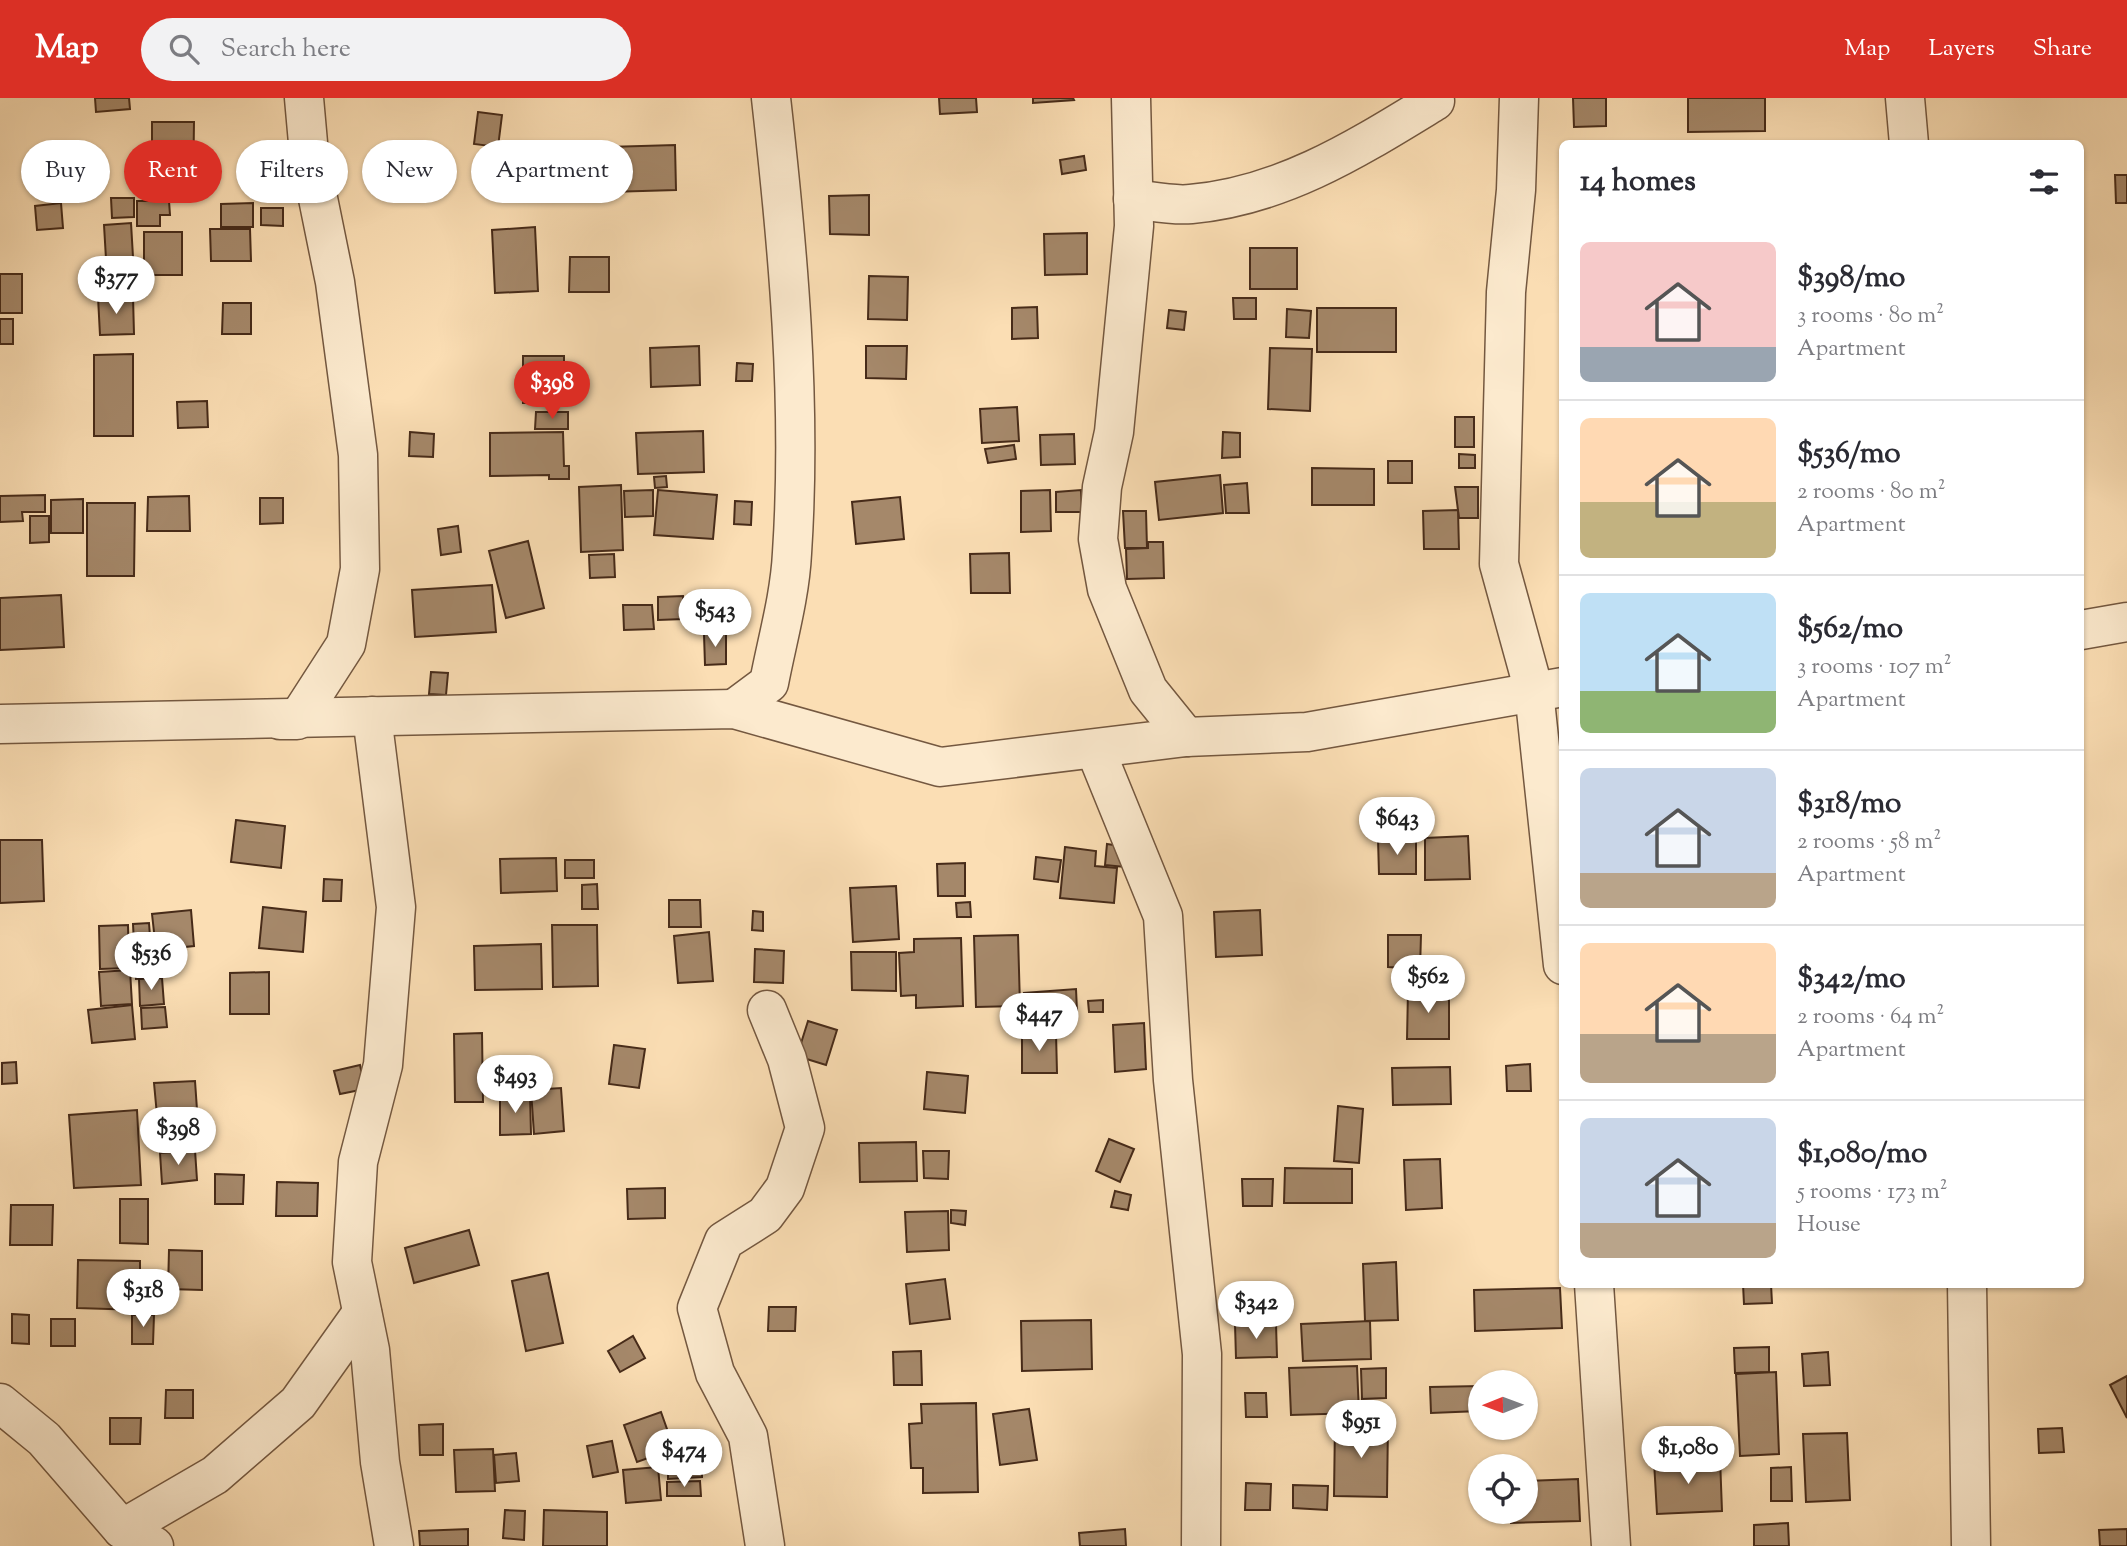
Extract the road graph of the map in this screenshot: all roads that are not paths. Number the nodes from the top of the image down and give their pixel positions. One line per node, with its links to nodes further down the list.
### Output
1 (304, 98): 14 (street)
2 (771, 98): 12 (street)
3 (1131, 98): 8 (street)
4 (1519, 98): 11 (street)
5 (1905, 98): 7 (street)
6 (1435, 102): 8 (street)
7 (1909, 140)
8 (1133, 199): 16 (street)
9 (2127, 622): 10 (street)
10 (2084, 629)
11 (1548, 689): 16 (street); 18 (street)
12 (734, 709): 13 (street); 17 (street)
13 (372, 716): 14 (street); 22 (street)
14 (226, 720): 15 (street)
15 (0, 724)
16 (1186, 737): 17 (street)
17 (1095, 749): 27 (street)
18 (1559, 891)
19 (767, 1010): 26 (street)
20 (1594, 1288): 28 (street)
21 (1966, 1288): 29 (street)
22 (362, 1313): 24 (street); 25 (street)
23 (0, 1403): 24 (street)
24 (138, 1538)
25 (394, 1546)
26 (765, 1546)
27 (1201, 1546)
28 (1611, 1546)
29 (1971, 1546)

